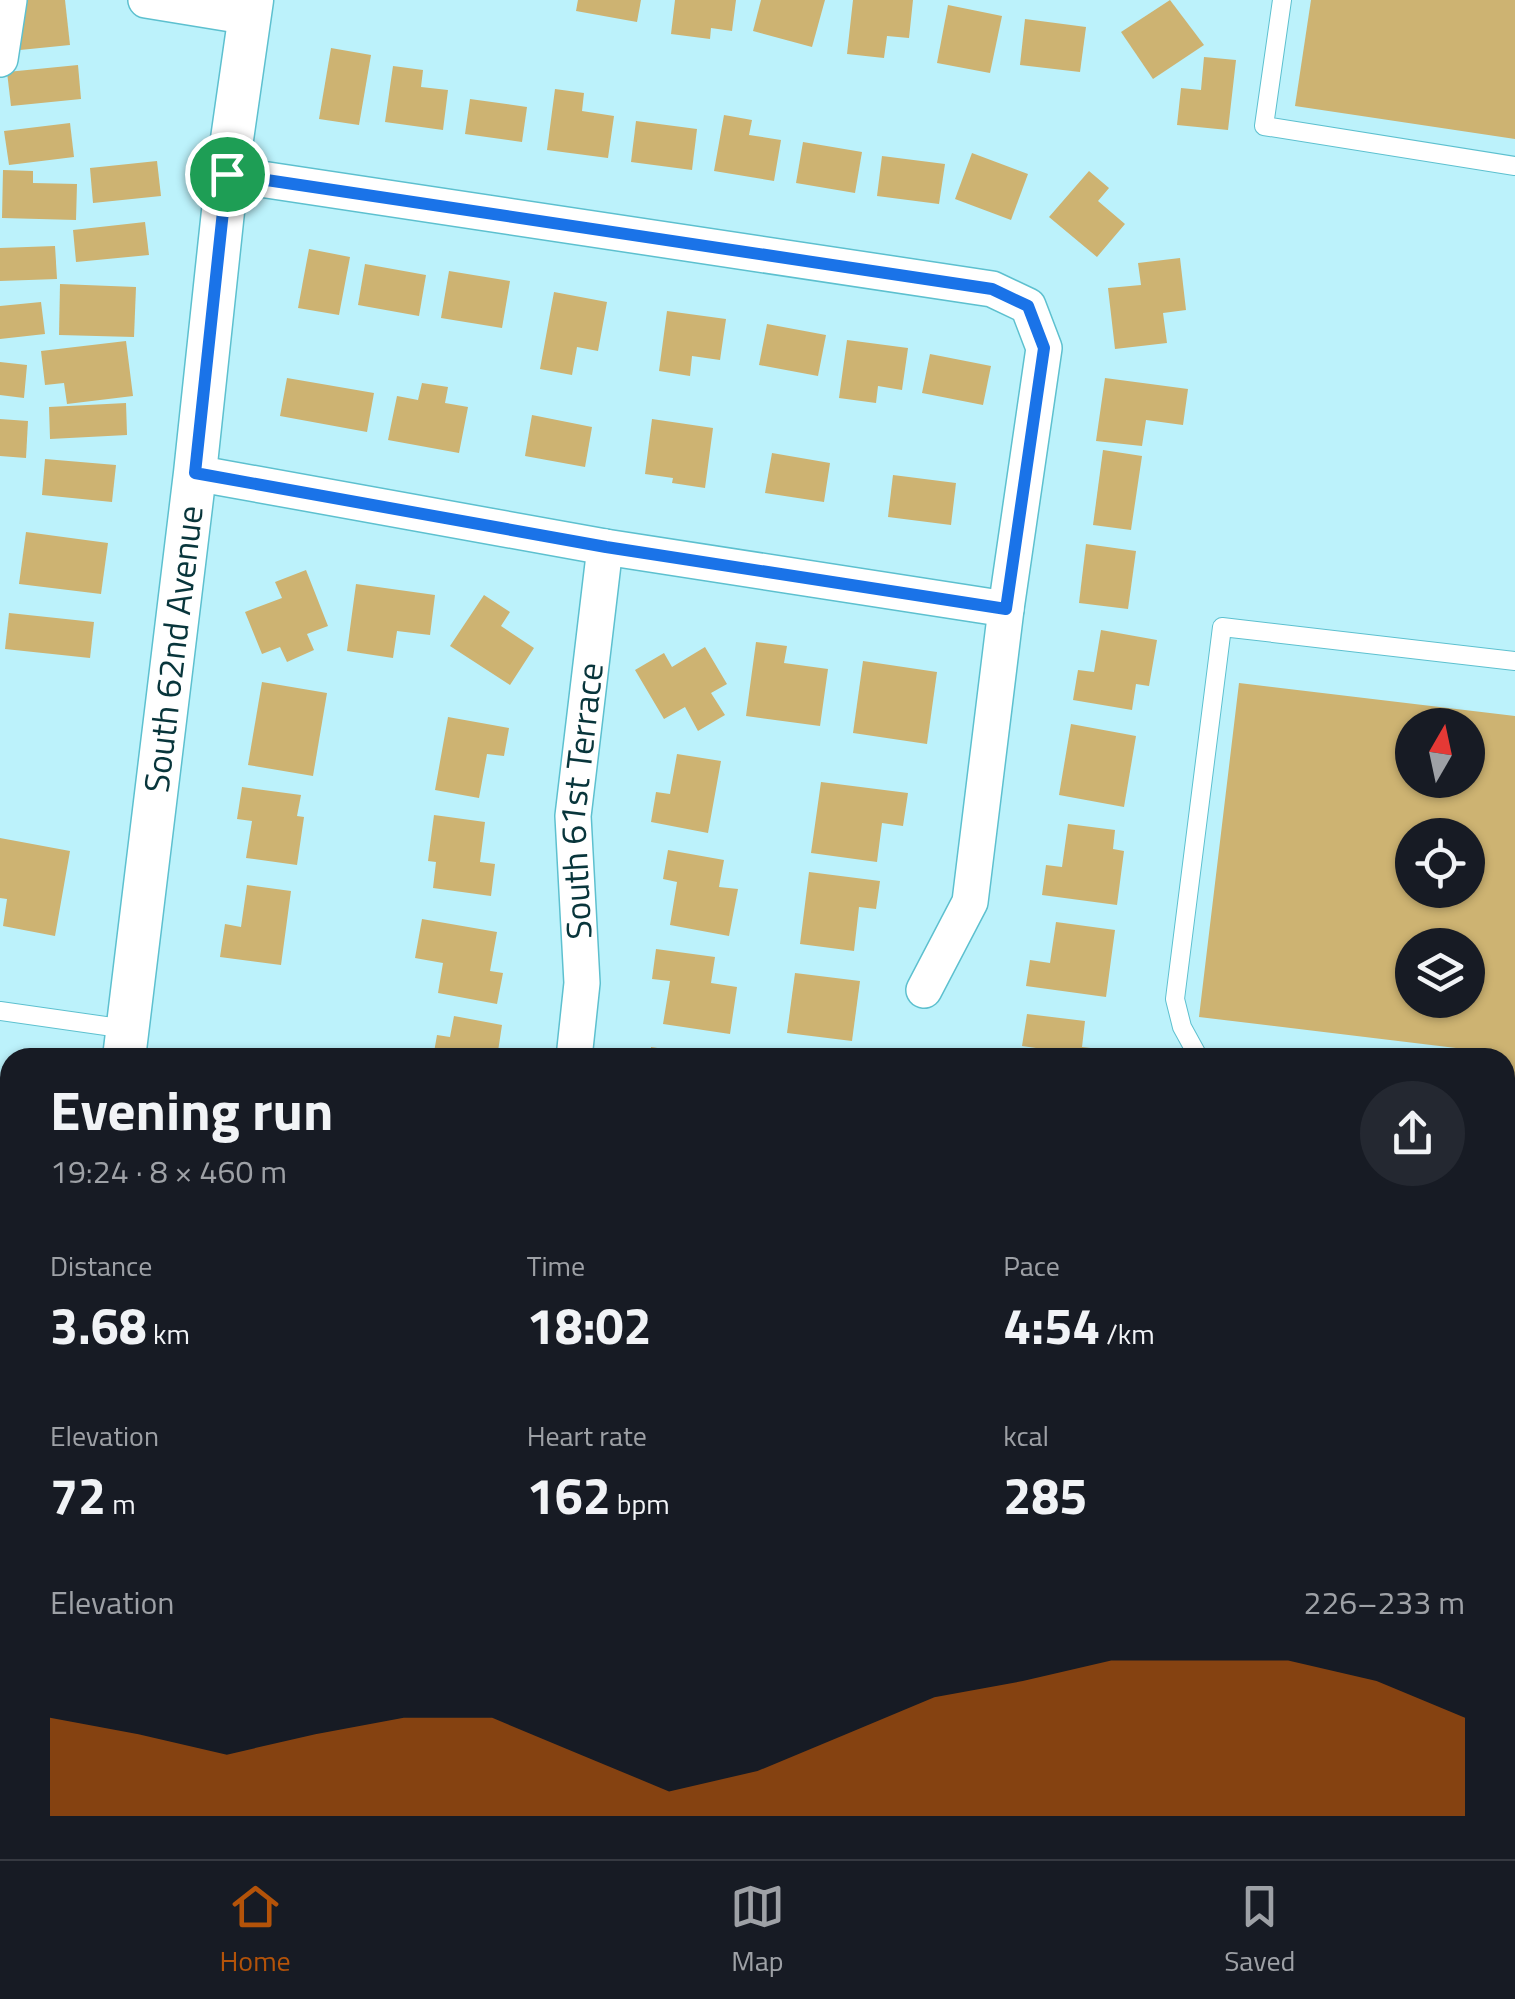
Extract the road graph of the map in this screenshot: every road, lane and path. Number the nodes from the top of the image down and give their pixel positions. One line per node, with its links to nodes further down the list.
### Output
1 (9, 0): 5 (street)
2 (146, 0): 4 (street)
3 (1282, 0): 6 (lane)
4 (251, 8): 7 (street, South 62nd Avenue)
5 (0, 59)
6 (1515, 166)
7 (227, 174): 8 (street, South 62nd Avenue); 10 (street)
8 (195, 473): 9 (street); 14 (street, South 62nd Avenue)
9 (606, 547): 10 (street); 15 (street, South 61st Terrace)
10 (1006, 609): 12 (street)
11 (1515, 661): 16 (lane)
12 (924, 990)
13 (0, 1011): 14 (lane)
14 (126, 1043)
15 (575, 1048)
16 (1194, 1048)

